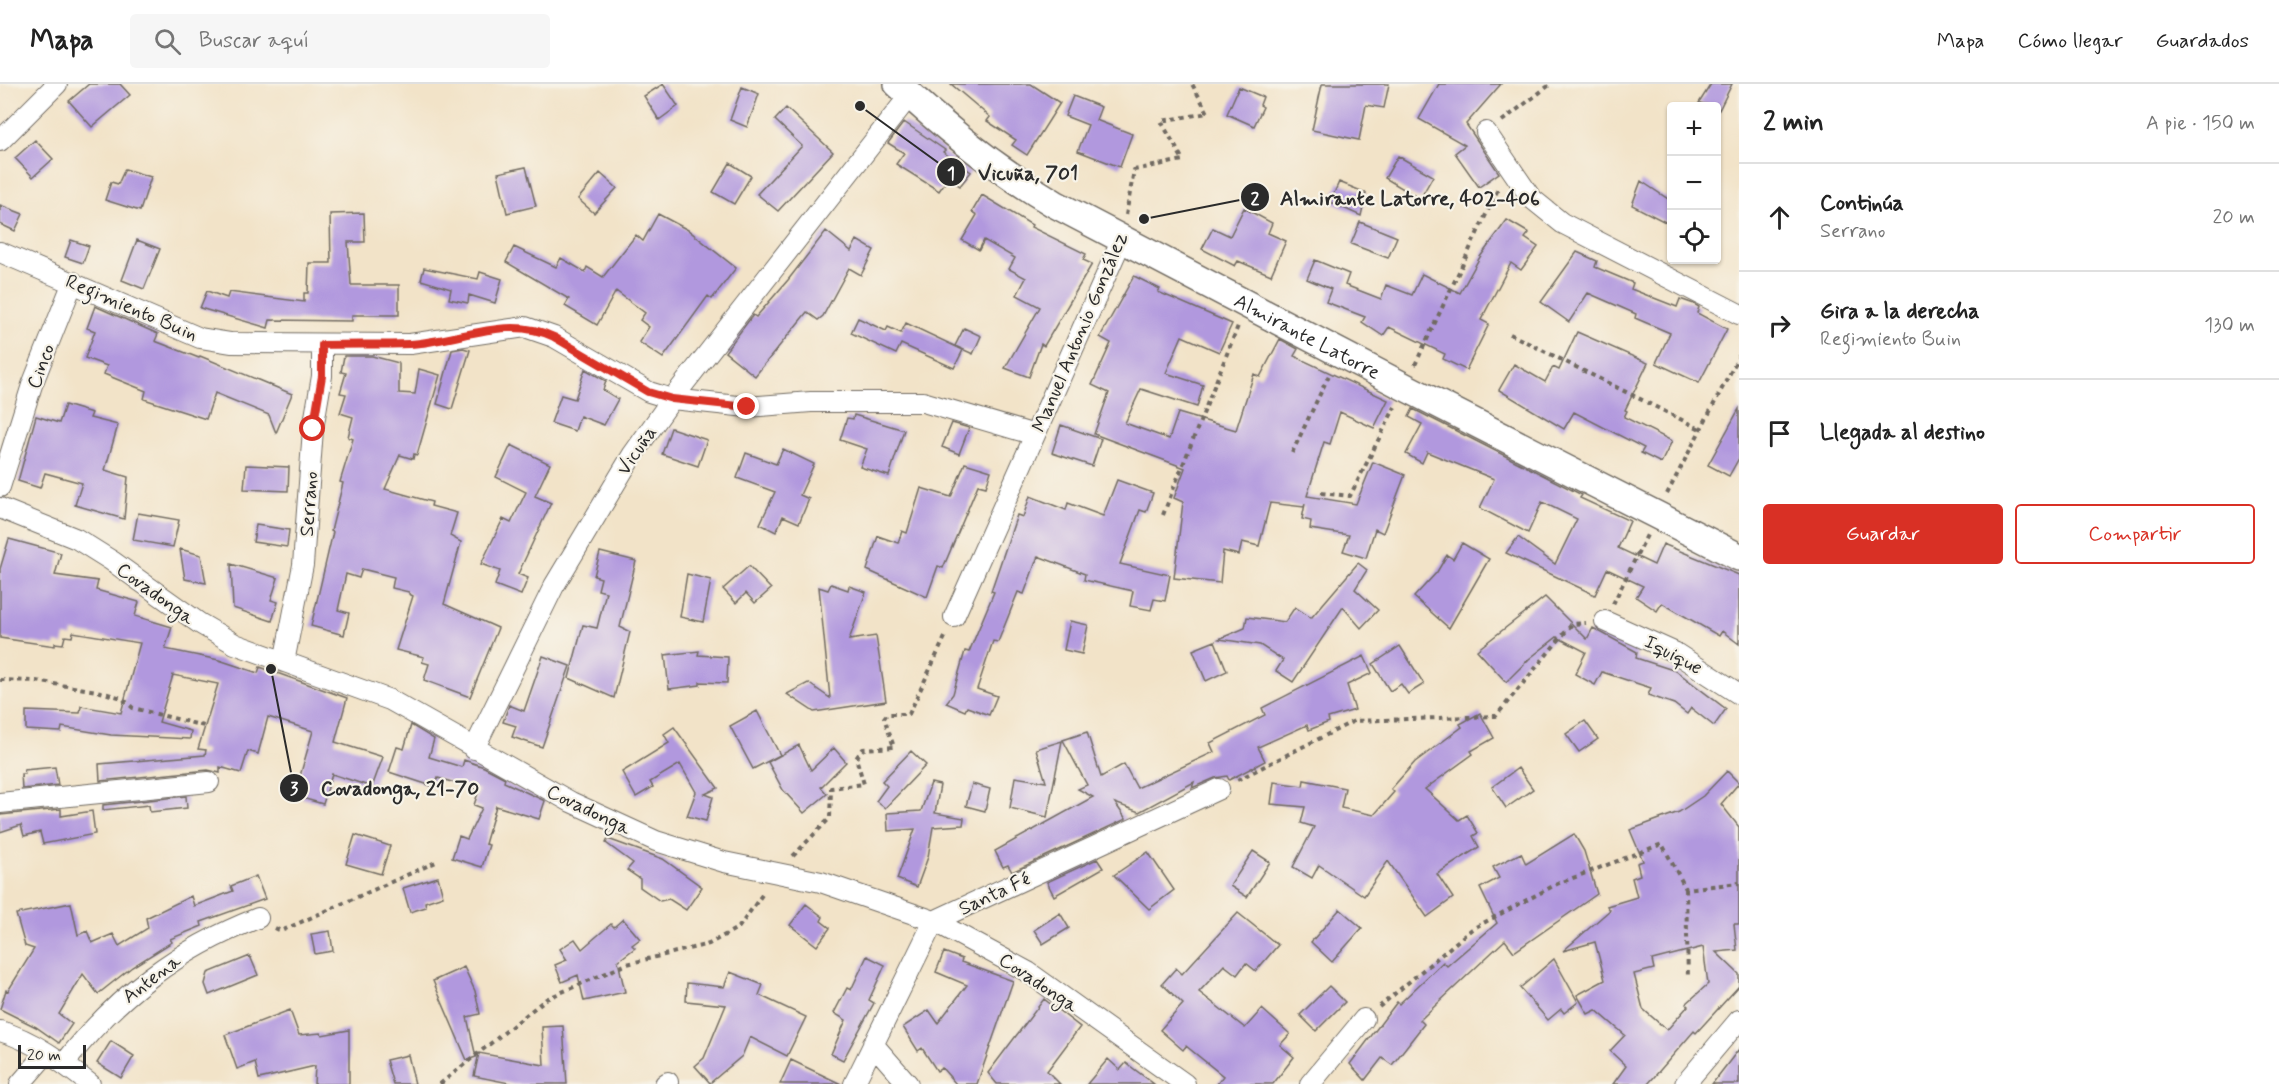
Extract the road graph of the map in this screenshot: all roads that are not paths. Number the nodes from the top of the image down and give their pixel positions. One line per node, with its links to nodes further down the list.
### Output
1 (57, 84): 4 (street)
2 (904, 90): 5 (main road, Almirante Latorre); 10 (street, Vicuña)
3 (1486, 132): 8 (street)
4 (0, 141)
5 (1123, 237): 11 (street, Manuel Antonio González); 14 (main road, Almirante Latorre)
6 (0, 252): 7 (street, Regimiento Buin)
7 (73, 282): 9 (street, Regimiento Buin); 12 (street, Cinco)
8 (1739, 314)
9 (322, 345): 10 (street, Regimiento Buin); 17 (street, Serrano)
10 (672, 399): 11 (street, Regimiento Buin); 19 (street, Vicuña)
11 (1035, 435): 15 (street, Manuel Antonio González)
12 (0, 487)
13 (0, 508): 17 (street, Covadonga)
14 (1739, 557)
15 (954, 617)
16 (1605, 621): 18 (street, Iquique)
17 (284, 662): 19 (street, Covadonga)
18 (1739, 694)
19 (474, 749): 24 (street, Covadonga)
20 (209, 782): 22 (street)
21 (1219, 789): 24 (street, Santa Fé)
22 (0, 803)
23 (258, 918): 30 (street, Antena)
24 (934, 921): 28 (street, Santa Fé); 35 (street, Covadonga)
25 (1364, 1020): 36 (street)
26 (1739, 1020): 37 (street)
27 (0, 1031): 29 (street)
28 (873, 1044): 33 (street, Santa Fé); 34 (street)
29 (46, 1054): 30 (street); 31 (street)
30 (64, 1064): 32 (street)
31 (20, 1084)
32 (90, 1084)
33 (854, 1084)
34 (908, 1084)
35 (1185, 1084)
36 (1310, 1084)
37 (1685, 1084)

